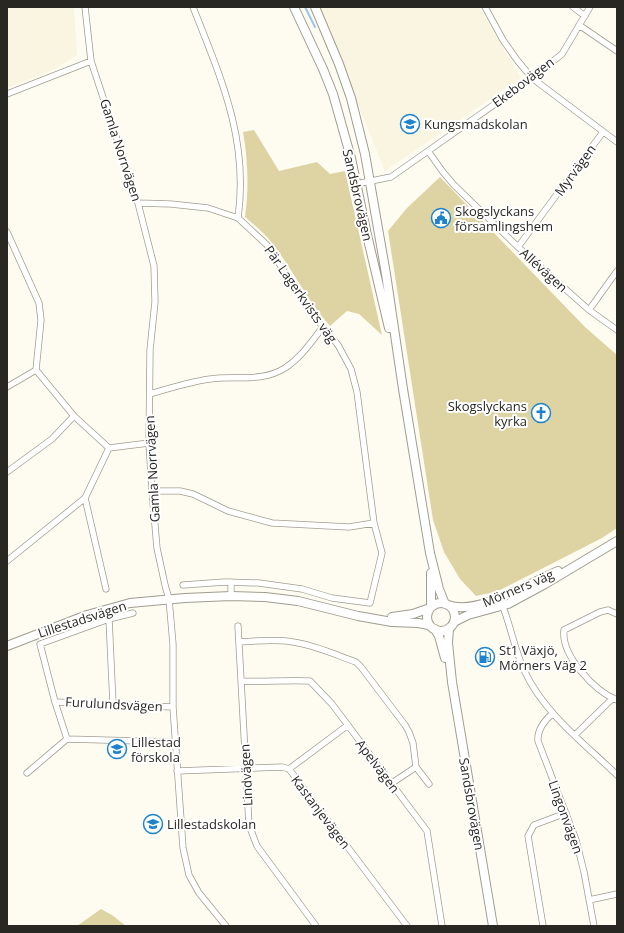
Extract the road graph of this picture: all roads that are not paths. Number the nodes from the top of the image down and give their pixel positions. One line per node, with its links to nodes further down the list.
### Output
1 (85, 7): 11 (street, Gamla Norrvägen)
2 (193, 7): 20 (street)
3 (294, 7): 18 (main road, Sandsbrovägen)
4 (315, 7): 17 (main road, Sandsbrovägen)
5 (485, 7): 12 (street)
6 (573, 7): 8 (street)
7 (590, 7): 8 (street, Ekebovägen)
8 (585, 16): 9 (street, Ekebovägen)
9 (579, 25): 10 (street); 12 (street, Ekebovägen)
10 (617, 51)
11 (91, 61): 13 (street); 19 (street, Gamla Norrvägen)
12 (532, 78): 14 (street); 16 (street, Ekebovägen)
13 (7, 94)
14 (603, 132): 15 (street); 22 (street, Myrvägen)
15 (617, 142)
16 (428, 151): 17 (street, Ekebovägen); 22 (street, Allévägen)
17 (369, 182): 18 (street, Ekebovägen); 29 (main road, Sandsbrovägen)
18 (356, 184): 29 (main road, Sandsbrovägen)
19 (138, 203): 20 (street); 30 (street, Gamla Norrvägen)
20 (238, 218): 25 (street, Pär Lagerkvists väg)
21 (7, 232): 27 (street)
22 (518, 247): 24 (street, Allévägen)
23 (617, 271): 24 (street)
24 (589, 310): 26 (street, Allévägen)
25 (323, 327): 30 (street); 37 (street, Pär Lagerkvists väg)
26 (617, 330)
27 (36, 370): 28 (street); 31 (street)
28 (7, 387)
29 (403, 389): 39 (main road, Sandsbrovägen)
30 (150, 394): 32 (street, Gamla Norrvägen)
31 (74, 416): 33 (street); 34 (street)
32 (149, 443): 33 (street); 35 (street, Gamla Norrvägen)
33 (109, 448): 36 (street)
34 (7, 472)
35 (152, 491): 37 (street); 45 (street, Gamla Norrvägen)
36 (85, 498): 40 (street); 43 (street)
37 (374, 523): 41 (street, Pär Lagerkvists väg)
38 (617, 541): 46 (main road, Mörners väg)
39 (430, 553): 47 (main road, Sandsbrovägen); 48 (main road, Sandsbrovägen)
40 (7, 561)
41 (231, 582): 42 (street); 44 (street)
42 (183, 585)
43 (106, 590)
44 (231, 596): 45 (main road, Lillestadsvägen); 52 (main road, Lillestadsvägen)
45 (169, 600): 57 (main road, Lillestadsvägen); 63 (street, Gamla Norrvägen)
46 (501, 602): 47 (main road, Mörners väg); 53 (main road, Mörners väg); 64 (street)
47 (446, 604): 48 (main road); 53 (main road)
48 (430, 607): 52 (main road, Lillestadsvägen); 55 (main road)
49 (133, 613): 51 (street, Lillestadsvägen)
50 (617, 614): 60 (street)
51 (109, 619): 61 (street, Lillestadsvägen); 62 (street)
52 (376, 619): 55 (main road, Lillestadsvägen)
53 (451, 625): 55 (main road); 59 (main road, Sandsbrovägen)
54 (238, 626): 56 (street, Lindvägen)
55 (432, 627): 59 (main road, Sandsbrovägen)
56 (240, 642): 58 (street, Lindvägen); 69 (street)
57 (7, 646)
58 (241, 681): 65 (street, Apelvägen); 70 (street, Lindvägen)
59 (452, 682): 84 (main road, Sandsbrovägen)
60 (615, 699): 66 (street)
61 (55, 702): 62 (street, Furulundsvägen); 67 (street)
62 (113, 704): 63 (street, Furulundsvägen)
63 (173, 707): 68 (street, Gamla Norrvägen)
64 (553, 713): 66 (street); 77 (street, Lingonvägen)
65 (348, 725): 71 (street); 75 (street, Apelvägen)
66 (575, 735): 74 (street)
67 (67, 739): 68 (street); 73 (street)
68 (175, 742): 72 (street, Gamla Norrvägen)
69 (416, 767): 75 (street); 76 (street)
70 (245, 768): 71 (street, Kastanjevägen); 72 (street, Kastanjevägen); 81 (street, Lindvägen)
71 (289, 769): 82 (street, Kastanjevägen)
72 (177, 771): 80 (street, Gamla Norrvägen)
73 (27, 773)
74 (617, 775)
75 (392, 783): 83 (street, Apelvägen)
76 (429, 784)
77 (566, 813): 79 (street, Lingonvägen); 85 (street)
78 (617, 894): 79 (street)
79 (589, 900): 86 (street, Lingonvägen)
80 (226, 926)
81 (316, 926)
82 (407, 926)
83 (442, 926)
84 (493, 926)
85 (543, 926)
86 (594, 926)

